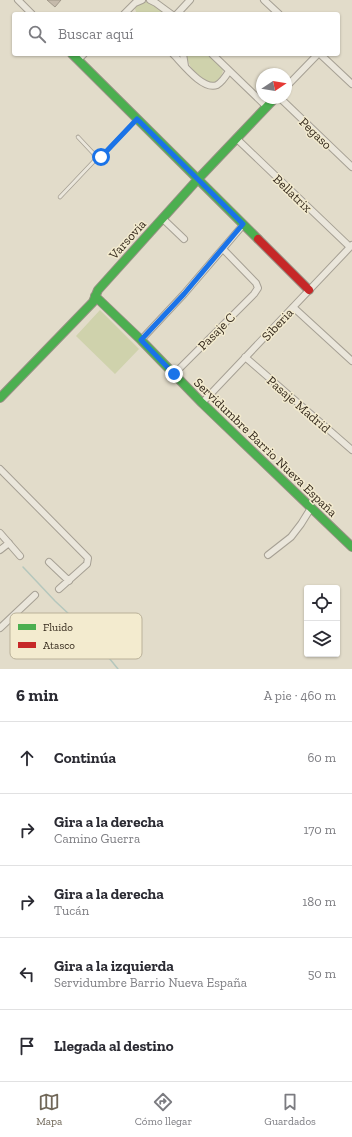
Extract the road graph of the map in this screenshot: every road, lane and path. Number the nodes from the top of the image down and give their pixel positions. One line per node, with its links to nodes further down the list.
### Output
1 (18, 0): 6 (street)
2 (142, 0): 7 (street)
3 (150, 0): 8 (street)
4 (190, 0): 9 (street)
5 (264, 0): 10 (street)
6 (30, 12)
7 (129, 12)
8 (168, 12)
9 (179, 12)
10 (277, 12)
11 (78, 56): 24 (street)
12 (175, 56): 17 (street)
13 (183, 56): 17 (street)
14 (214, 56): 18 (street)
15 (317, 56): 19 (street)
16 (321, 56): 20 (street)
17 (185, 66): 18 (street)
18 (229, 71): 23 (street)
19 (292, 81)
20 (352, 84)
21 (270, 104): 23 (street, Varsovia)
22 (286, 104): 28 (street, Pegaso)
23 (267, 107): 26 (street, Varsovia)
24 (137, 119): 27 (lane); 29 (street)
25 (78, 137): 27 (lane)
26 (237, 138): 29 (street, Varsovia); 34 (street, Bellatrix)
27 (96, 159): 30 (lane)
28 (352, 168)
29 (198, 179): 31 (street, Varsovia); 32 (street)
30 (60, 197)
31 (162, 218): 33 (street); 37 (street, Varsovia)
32 (243, 224): 35 (street); 36 (street)
33 (184, 239)
34 (351, 246): 36 (street, Siberia)
35 (223, 249): 39 (street); 42 (street, Pasaje C)
36 (309, 290): 38 (street, Siberia)
37 (95, 296): 39 (street, Servidumbre Barrio Nueva España); 43 (street, Varsovia)
38 (293, 307): 40 (street, Siberia); 41 (street)
39 (141, 340): 42 (street, Servidumbre Barrio Nueva España)
40 (245, 357): 44 (street, Siberia); 45 (street, Pasaje Madrid)
41 (352, 361)
42 (174, 374): 44 (street, Servidumbre Barrio Nueva España)
43 (0, 398)
44 (202, 403): 47 (street, Servidumbre Barrio Nueva España)
45 (352, 450)
46 (0, 469): 55 (street)
47 (311, 508): 50 (street, Servidumbre Barrio Nueva España); 52 (street)
48 (0, 532): 49 (street)
49 (9, 543): 51 (street); 53 (street)
50 (352, 547)
51 (0, 550)
52 (268, 555)
53 (20, 556)
54 (49, 562): 55 (street)
55 (69, 580): 56 (street)
56 (59, 589)
57 (35, 595): 58 (street)
58 (16, 613)
59 (10, 619): 60 (street)
60 (0, 628)

